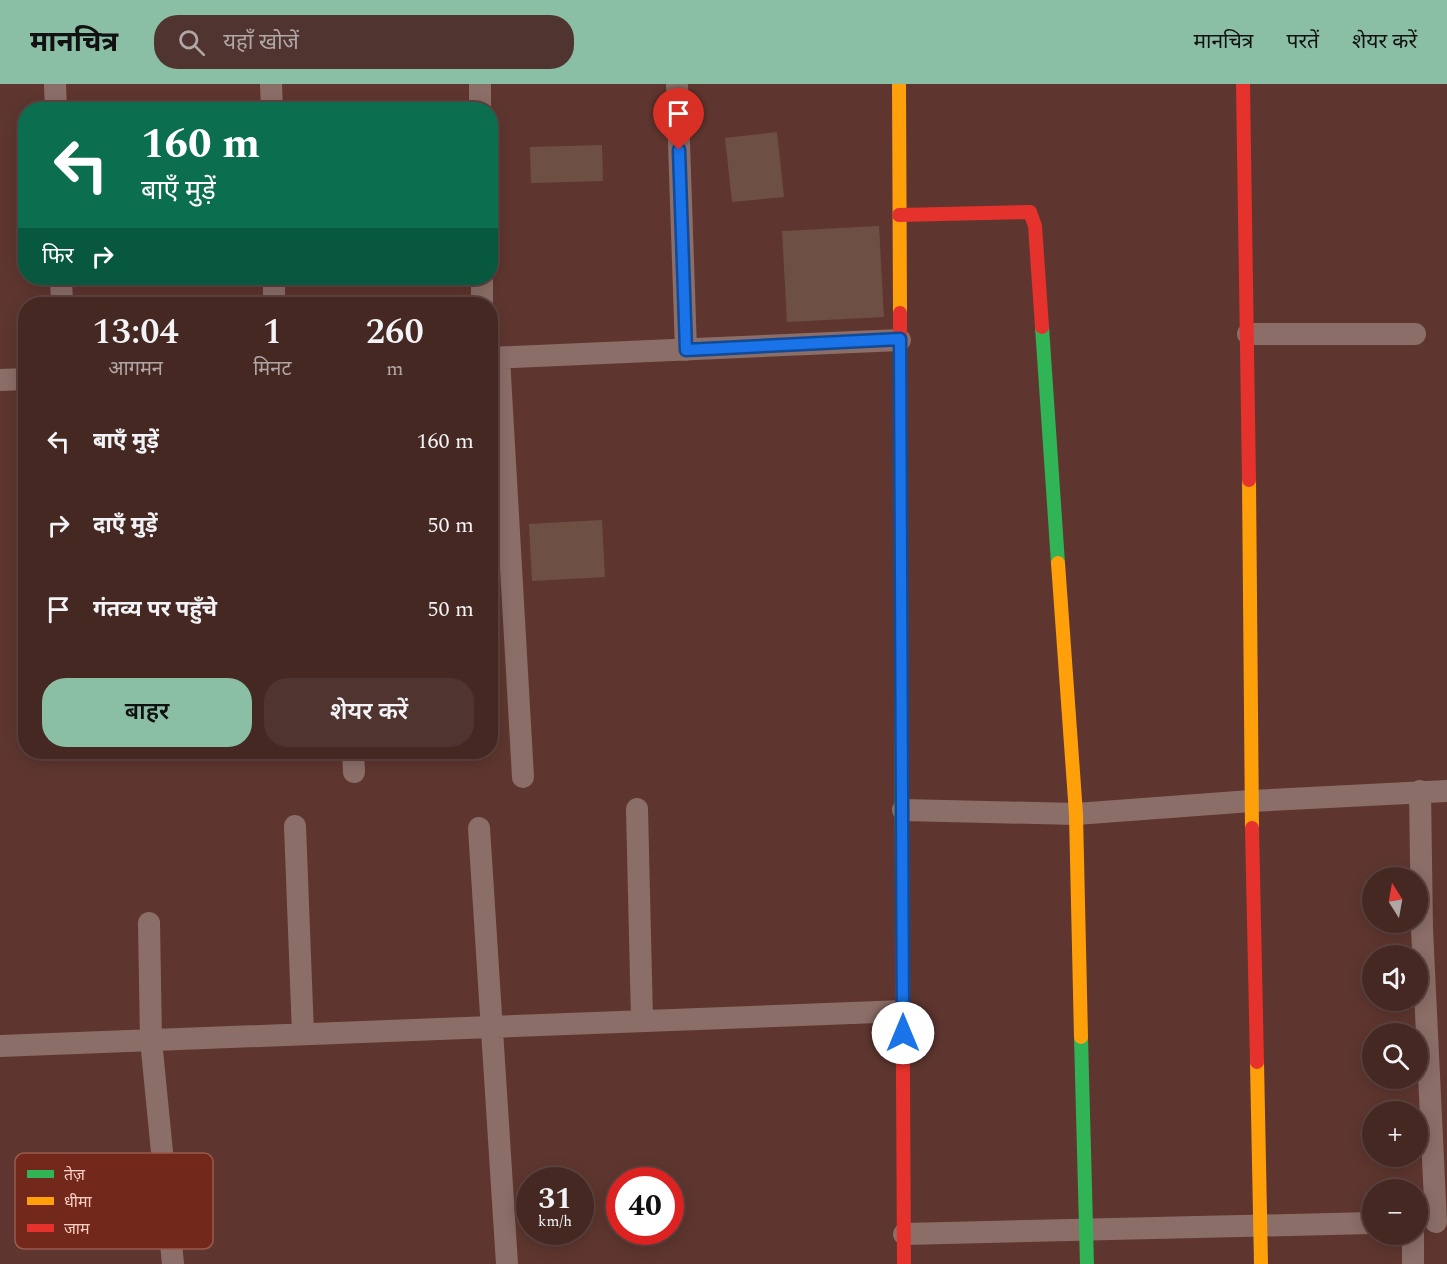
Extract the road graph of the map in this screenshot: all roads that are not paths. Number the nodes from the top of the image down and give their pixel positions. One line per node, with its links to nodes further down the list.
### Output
1 (55, 84): 7 (street)
2 (271, 84): 8 (street)
3 (480, 84): 9 (street)
4 (677, 84): 14 (street)
5 (898, 84): 10 (street)
6 (1243, 84): 11 (street)
7 (56, 102)
8 (272, 102)
9 (480, 102)
10 (899, 215): 13 (street); 25 (street)
11 (1248, 334): 12 (street); 22 (street)
12 (1415, 334)
13 (900, 339): 14 (street); 24 (street)
14 (686, 350): 15 (street)
15 (498, 358)
16 (18, 379): 17 (street)
17 (0, 380)
18 (498, 403): 19 (street)
19 (523, 777)
20 (1420, 791): 21 (street); 22 (street); 36 (street)
21 (1447, 791)
22 (1251, 801): 25 (street); 38 (street)
23 (638, 809): 30 (street)
24 (903, 810): 25 (street); 29 (street)
25 (1076, 814): 39 (street)
26 (295, 826): 32 (street)
27 (479, 828): 31 (street)
28 (149, 923): 33 (street)
29 (903, 1011): 30 (street); 40 (street)
30 (642, 1020): 31 (street)
31 (492, 1026): 32 (street); 44 (street)
32 (303, 1034): 33 (street)
33 (151, 1040): 34 (street); 35 (street)
34 (0, 1046)
35 (162, 1153)
36 (1434, 1222)
37 (1362, 1223): 38 (street)
38 (1261, 1226): 39 (street); 47 (street)
39 (1086, 1230): 40 (street); 46 (street)
40 (904, 1234): 45 (street)
41 (1413, 1245): 48 (street)
42 (172, 1249): 43 (street)
43 (173, 1264)
44 (507, 1264)
45 (904, 1264)
46 (1087, 1264)
47 (1261, 1264)
48 (1413, 1264)

